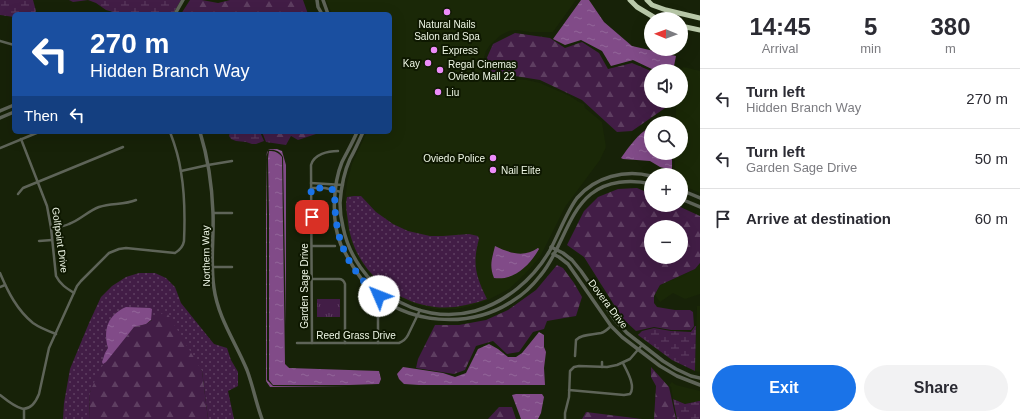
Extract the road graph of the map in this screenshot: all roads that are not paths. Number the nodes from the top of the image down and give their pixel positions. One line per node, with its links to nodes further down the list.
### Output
1 (183, 0): 6 (street)
2 (317, 0): 7 (street)
3 (323, 0): 8 (street)
4 (630, 0): 9 (highway)
5 (647, 0): 10 (highway)
6 (176, 12)
7 (321, 12)
8 (327, 12)
9 (645, 12)
10 (700, 18)
11 (688, 27): 12 (highway)
12 (700, 30)
13 (0, 41): 14 (street)
14 (12, 44)
15 (12, 106): 16 (street)
16 (0, 111)
17 (12, 113): 18 (street)
18 (0, 118)
19 (34, 134): 24 (street)
20 (171, 134): 30 (street)
21 (200, 134): 29 (street, Northern Way)
22 (356, 134): 39 (street)
23 (362, 134): 40 (street)
24 (21, 139): 26 (street); 34 (street, Golfpoint Drive)
25 (122, 146): 34 (street)
26 (0, 148)
27 (338, 151): 36 (street, Garden Sage Drive)
28 (232, 161): 29 (street)
29 (208, 165): 30 (street); 52 (street, Northern Way)
30 (181, 171): 69 (street)
31 (644, 174): 32 (street)
32 (608, 177): 33 (street); 38 (street)
33 (599, 180): 41 (street); 59 (street)
34 (38, 182): 47 (street); 54 (street, Golfpoint Drive)
35 (644, 182): 38 (street)
36 (311, 183): 37 (street); 42 (street, Garden Sage Drive)
37 (325, 184): 39 (street); 43 (street)
38 (610, 184): 41 (street)
39 (336, 185): 40 (street); 44 (street)
40 (342, 185): 45 (street)
41 (604, 187): 60 (street)
42 (311, 188): 43 (street); 57 (street, Garden Sage Drive)
43 (325, 188): 44 (street)
44 (335, 190): 45 (street); 72 (street)
45 (342, 192): 71 (street)
46 (688, 193): 48 (street)
47 (18, 194)
48 (700, 198)
49 (136, 200): 54 (street)
50 (688, 202): 51 (street)
51 (700, 207)
52 (213, 213): 53 (street); 63 (street, Northern Way)
53 (232, 213)
54 (51, 228): 55 (street, Golfpoint Drive)
55 (52, 240): 56 (street); 69 (street, Golfpoint Drive)
56 (39, 241)
57 (312, 246): 58 (street); 66 (street, Garden Sage Drive)
58 (335, 246)
59 (551, 247): 60 (street, Dovera Drive); 61 (street)
60 (557, 250): 62 (street); 79 (street, Dovera Drive)
61 (549, 252): 62 (street, Dovera Drive); 71 (street)
62 (554, 255): 72 (street); 73 (street, Dovera Drive)
63 (212, 267): 64 (street); 91 (street, Northern Way)
64 (232, 267)
65 (0, 273): 67 (street)
66 (312, 279): 76 (street, Garden Sage Drive); 77 (street)
67 (5, 285): 68 (street); 74 (street)
68 (0, 287)
69 (74, 293): 74 (street)
70 (381, 306): 78 (street)
71 (420, 310): 72 (street, Reed Grass Drive)
72 (418, 316): 78 (street, Reed Grass Drive)
73 (612, 326): 80 (street, Dovera Drive); 81 (street)
74 (56, 334): 89 (street)
75 (297, 343): 76 (street, Reed Grass Drive)
76 (312, 343): 77 (street, Reed Grass Drive)
77 (345, 343): 78 (street, Reed Grass Drive)
78 (378, 343)
79 (642, 345): 80 (street); 85 (street, Dovera Drive)
80 (637, 350): 83 (street); 86 (street, Dovera Drive)
81 (575, 356)
82 (602, 362): 84 (street)
83 (623, 363): 84 (street); 87 (street)
84 (602, 367): 87 (street)
85 (700, 378)
86 (700, 385)
87 (569, 390): 92 (street)
88 (0, 395): 89 (street)
89 (24, 409): 90 (street)
90 (24, 419)
91 (262, 419)
92 (565, 419)

